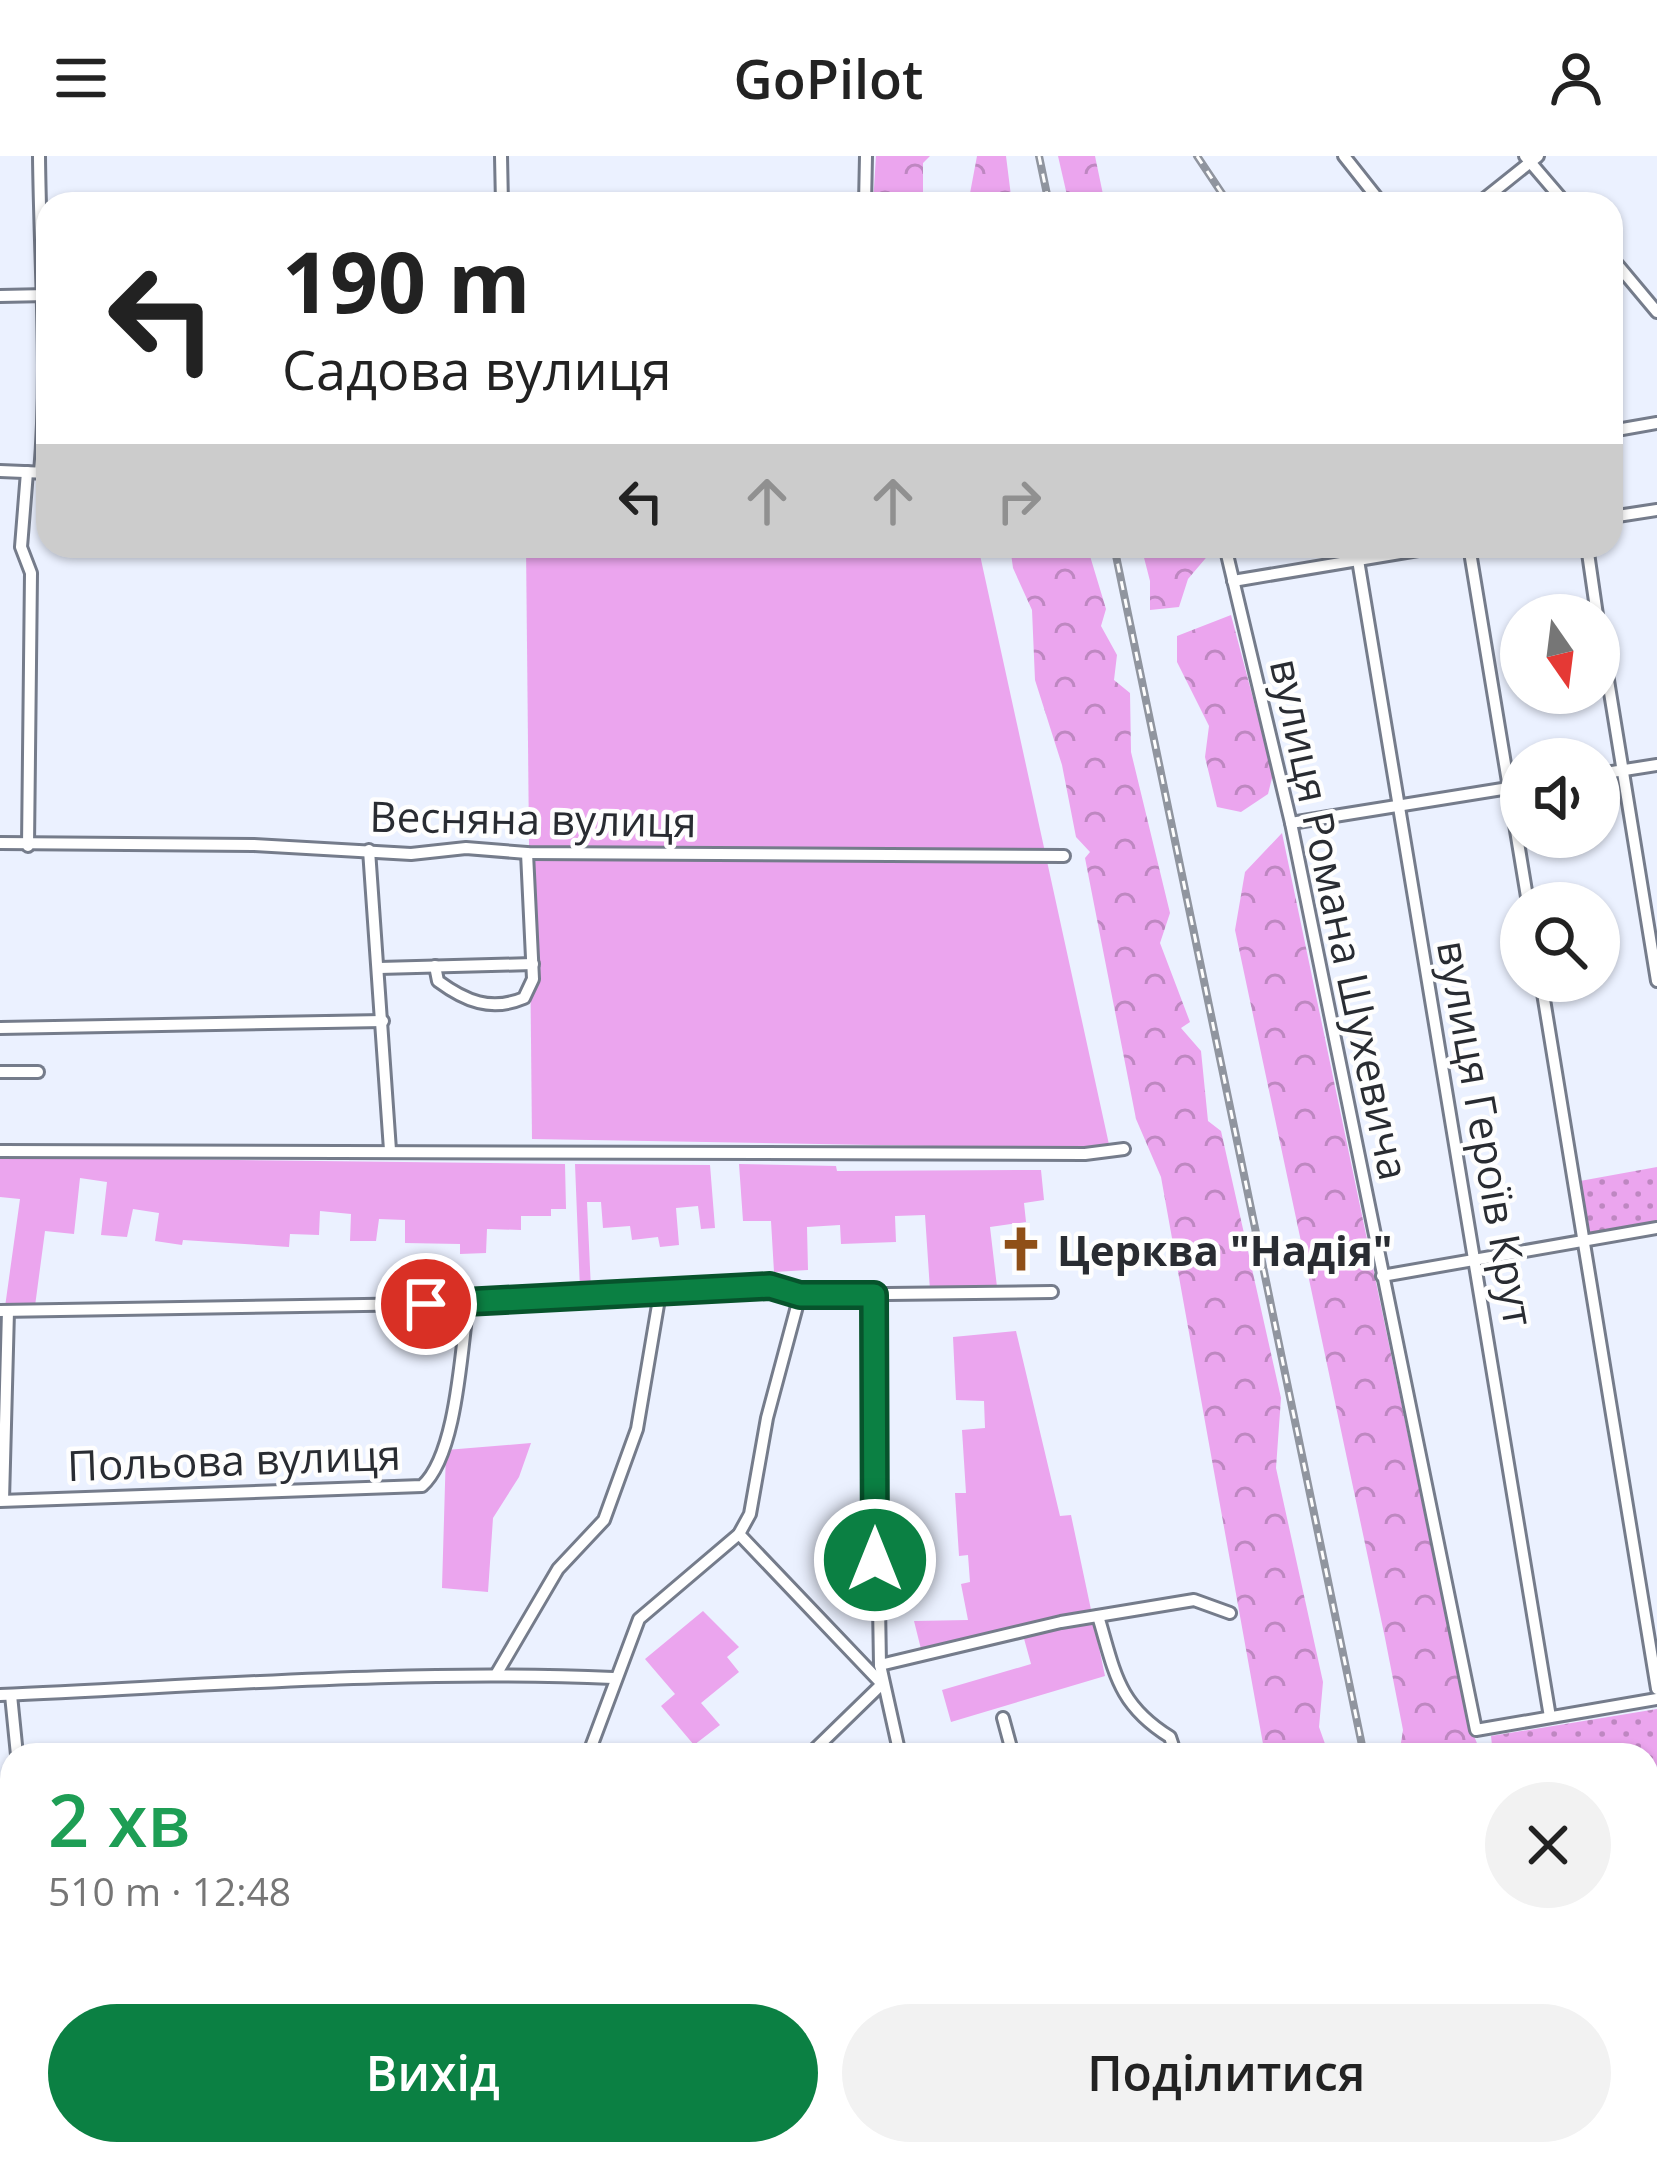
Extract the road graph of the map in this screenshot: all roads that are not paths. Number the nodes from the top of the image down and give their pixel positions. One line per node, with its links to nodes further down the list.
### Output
1 (39, 156): 6 (street)
2 (501, 156): 7 (street)
3 (866, 156): 8 (street)
4 (1344, 156): 9 (street)
5 (1532, 158): 10 (street); 11 (street)
6 (40, 192)
7 (502, 192)
8 (865, 192)
9 (1372, 192)
10 (1492, 192)
11 (1557, 192)
12 (1623, 271): 15 (street)
13 (1657, 292): 15 (street)
14 (36, 295): 16 (street)
15 (1643, 295): 17 (street)
16 (0, 296)
17 (1657, 311)
18 (1657, 423): 19 (street)
19 (1623, 428)
20 (0, 470): 21 (street)
21 (36, 473)
22 (36, 482): 40 (street)
23 (1657, 510): 24 (street)
24 (1623, 516)
25 (1228, 558): 30 (street, вулиця Романа Шухевича)
26 (1370, 558): 29 (street)
27 (1471, 558): 33 (street)
28 (1589, 558): 31 (street)
29 (1358, 560): 30 (street); 37 (street, вулиця Героїв Крут)
30 (1233, 580): 38 (street, вулиця Романа Шухевича)
31 (1595, 594)
32 (1613, 714): 35 (street)
33 (1506, 738)
34 (1657, 765): 35 (street)
35 (1622, 770): 47 (street)
36 (1500, 789): 37 (street)
37 (1399, 806): 38 (street); 58 (street, вулиця Героїв Крут)
38 (1291, 823): 59 (street, вулиця Романа Шухевича)
39 (0, 843): 40 (street, Весняна вулиця)
40 (28, 846): 41 (street, Весняна вулиця)
41 (369, 850): 42 (street, Весняна вулиця); 46 (street)
42 (526, 853): 43 (street, Весняна вулиця); 44 (street)
43 (1064, 856)
44 (533, 964): 45 (street); 45 (street)
45 (435, 966): 46 (street)
46 (379, 968): 49 (street)
47 (1657, 981)
48 (1544, 1002): 57 (street)
49 (383, 1021): 50 (street); 54 (street)
50 (0, 1028)
51 (0, 1072): 52 (street)
52 (38, 1072)
53 (1124, 1149): 54 (street)
54 (390, 1150): 55 (street)
55 (0, 1151)
56 (1657, 1228): 57 (street)
57 (1583, 1240): 58 (street); 74 (street)
58 (1476, 1260): 59 (street); 77 (street, вулиця Героїв Крут)
59 (1382, 1276): 77 (street, вулиця Романа Шухевича)
60 (1052, 1292): 63 (street)
61 (660, 1293): 62 (street); 64 (street); 71 (street)
62 (800, 1295): 63 (street); 67 (street)
63 (874, 1295): 70 (street)
64 (468, 1302): 65 (street); 66 (street, Польова вулиця)
65 (4, 1311): 66 (street)
66 (1, 1501)
67 (739, 1534): 72 (street); 73 (street)
68 (1230, 1613): 69 (street)
69 (1098, 1616): 70 (street); 84 (street)
70 (880, 1665): 73 (street)
71 (497, 1673): 72 (street); 75 (street)
72 (613, 1678): 80 (street)
73 (882, 1684): 81 (street); 82 (street)
74 (1657, 1689)
75 (5, 1695): 79 (street)
76 (1657, 1699): 77 (street)
77 (1550, 1717)
78 (1003, 1718): 83 (street)
79 (15, 1743)
80 (592, 1743)
81 (821, 1743)
82 (897, 1743)
83 (1010, 1743)
84 (1172, 1743)

